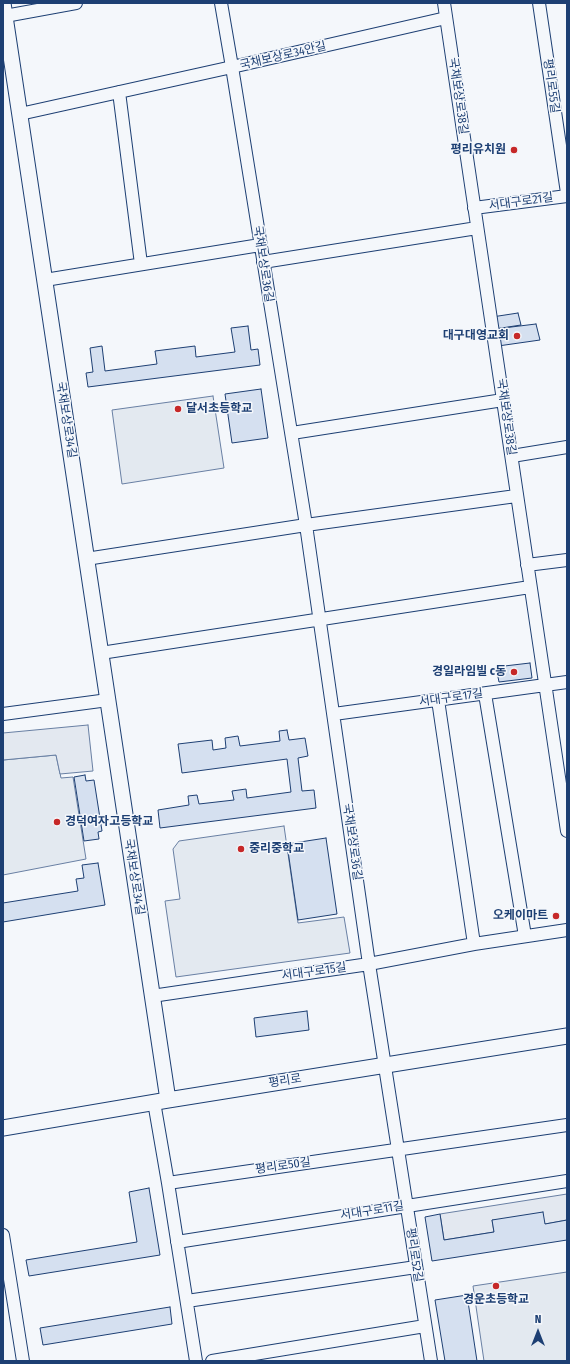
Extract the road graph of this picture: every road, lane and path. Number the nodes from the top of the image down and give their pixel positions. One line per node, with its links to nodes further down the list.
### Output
1 (76, 3): 5 (street)
2 (221, 3): 7 (street, 국채보상로36길)
3 (444, 3): 6 (street, 국채보상로38길)
4 (539, 3): 10 (street, 평리로55길)
5 (4, 10): 9 (main road, 국채보상로34길)
6 (446, 18): 7 (street, 국채보상로34안길); 12 (street, 국채보상로38길)
7 (232, 68): 8 (street, 국채보상로34안길); 14 (street, 국채보상로36길)
8 (119, 92): 9 (street, 국채보상로34안길); 16 (street)
9 (20, 114): 17 (main road, 국채보상로34길)
10 (567, 193)
11 (567, 196): 12 (street, 서대구로21길)
12 (474, 208): 13 (street, 국채보상로38길)
13 (477, 228): 15 (street); 18 (street, 국채보상로38길)
14 (260, 245): 15 (street, 국채보상로36길); 16 (street)
15 (263, 262): 19 (street, 국채보상로36길)
16 (140, 264): 17 (street)
17 (45, 280): 24 (main road, 국채보상로34길)
18 (503, 400): 19 (street); 21 (street, 국채보상로38길)
19 (292, 433): 23 (street, 국채보상로36길)
20 (567, 447): 21 (street)
21 (512, 456): 22 (street, 국채보상로38길)
22 (516, 496): 23 (street); 26 (street, 국채보상로38길)
23 (306, 525): 24 (street); 28 (street, 국채보상로36길)
24 (86, 559): 29 (main road, 국채보상로34길)
25 (567, 560): 26 (street)
26 (526, 565): 27 (street, 국채보상로38길)
27 (530, 587): 28 (street); 31 (street, 국채보상로38길)
28 (320, 619): 29 (street); 36 (street, 국채보상로36길)
29 (101, 653): 33 (main road, 국채보상로34길)
30 (567, 682): 31 (street, 서대구로17길)
31 (545, 685): 32 (street, 서대구로17길); 37 (street, 국채보상로38길)
32 (485, 694): 34 (street, 서대구로17길); 39 (street)
33 (108, 700): 35 (street); 42 (main road, 국채보상로34길)
34 (438, 700): 36 (street, 서대구로17길); 40 (street)
35 (3, 714)
36 (334, 714): 41 (street, 국채보상로36길)
37 (567, 831)
38 (567, 930): 39 (street, 서대구로15길)
39 (525, 936): 40 (street, 서대구로15길)
40 (474, 944): 41 (street, 서대구로15길)
41 (369, 964): 42 (street, 서대구로15길); 44 (street, 국채보상로36길)
42 (152, 996): 45 (main road, 국채보상로34길)
43 (567, 1036): 44 (main road, 평리로)
44 (385, 1065): 45 (main road, 평리로); 48 (street, 평리로52길)
45 (161, 1101): 47 (main road, 평리로); 50 (street)
46 (567, 1124): 48 (street)
47 (3, 1128)
48 (398, 1149): 50 (street, 평리로50길); 51 (street, 평리로52길)
49 (567, 1181): 51 (street, 서대구로11길)
50 (168, 1183): 53 (street)
51 (407, 1206): 53 (street, 서대구로11길); 54 (street, 평리로52길)
52 (3, 1235): 57 (street)
53 (177, 1242): 55 (street)
54 (416, 1267): 55 (street); 56 (street, 평리로52길)
55 (187, 1301): 58 (street)
56 (425, 1326): 59 (street); 60 (street, 평리로52길)
57 (23, 1361)
58 (196, 1361)
59 (212, 1361)
60 (431, 1361)

